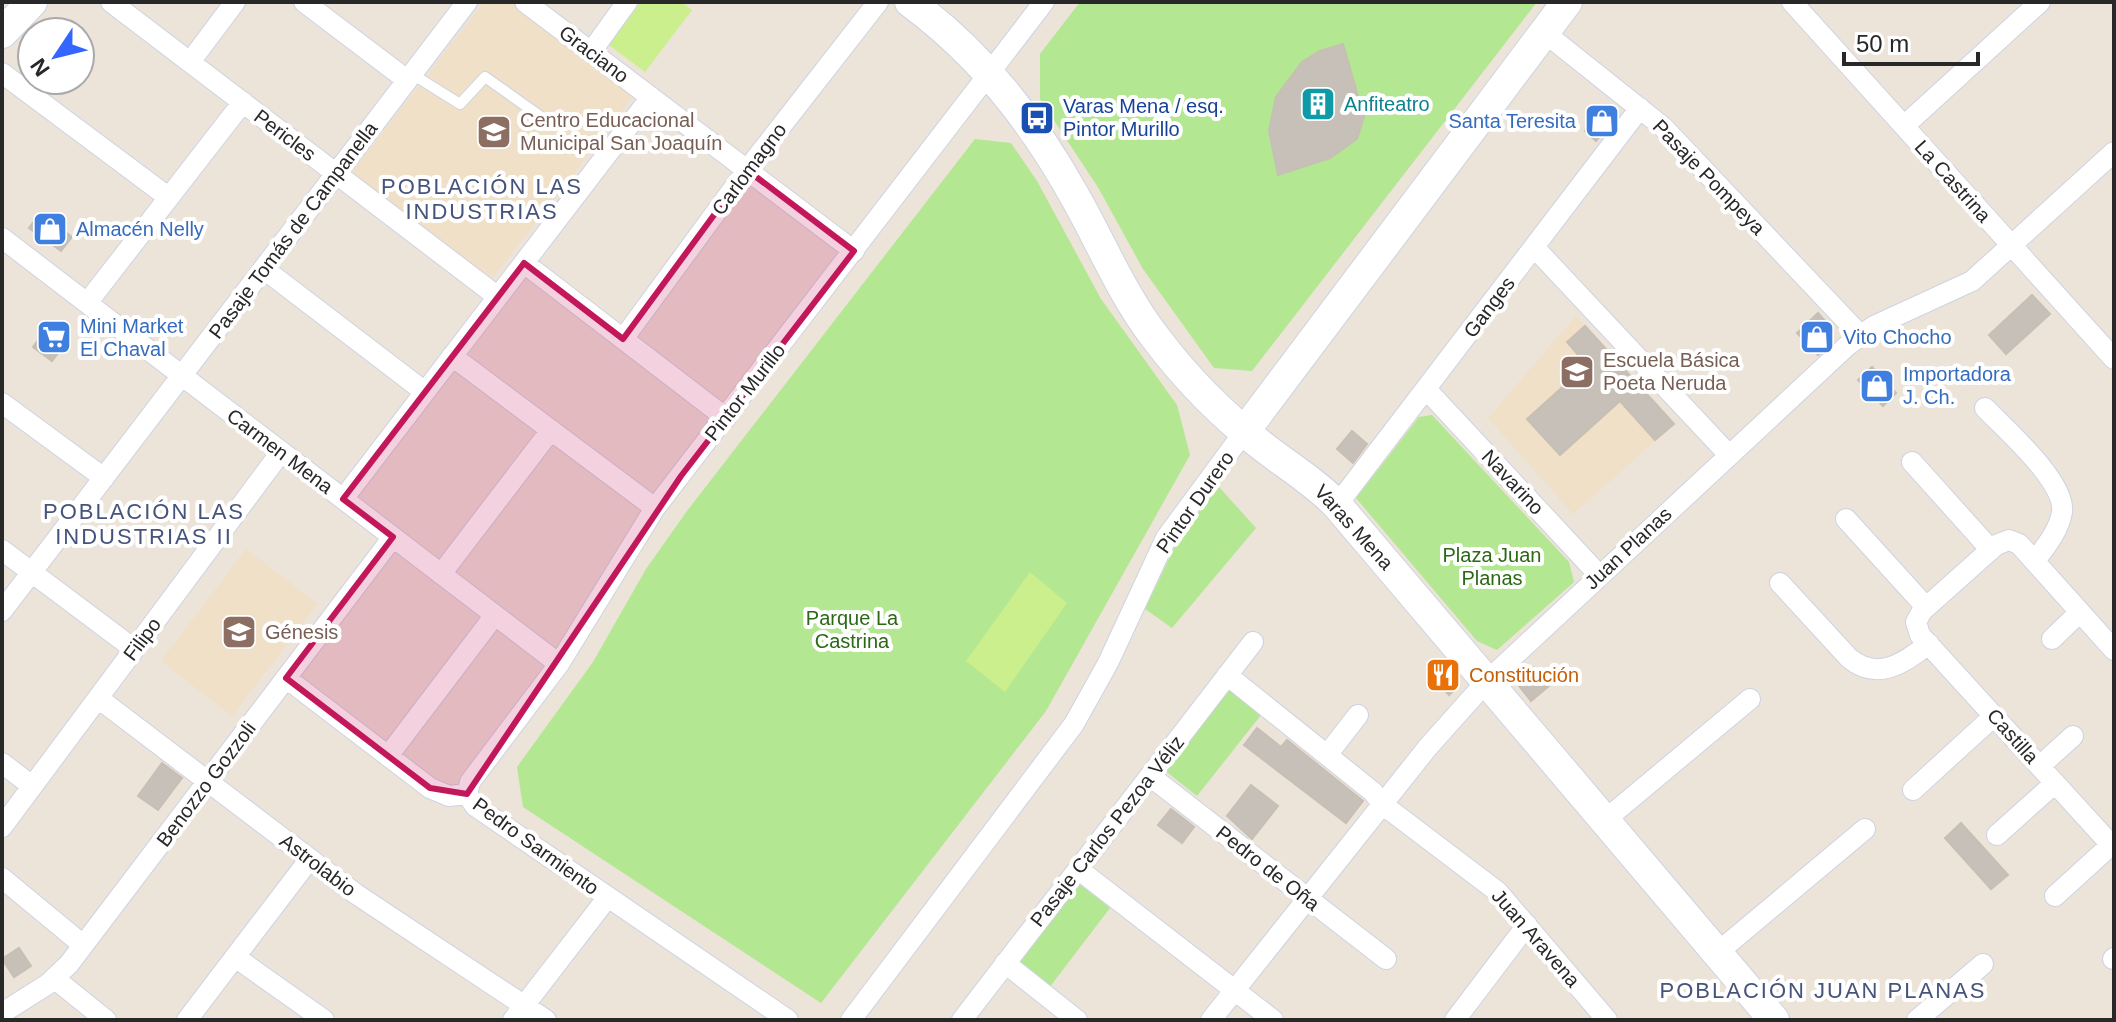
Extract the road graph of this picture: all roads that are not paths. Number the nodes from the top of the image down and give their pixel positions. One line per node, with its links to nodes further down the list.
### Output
1 (32, 2): 14 (street)
2 (111, 2): 17 (street, Pericles)
3 (235, 2): 17 (street)
4 (304, 2): 20 (street)
5 (467, 2): 20 (street, Pasaje Tomás de Campanella)
6 (525, 2): 16 (street, Graciano)
7 (627, 2): 16 (street)
8 (878, 2): 27 (street, Carlomagno)
9 (910, 2): 19 (street, Varas Mena)
10 (1044, 2): 19 (street, Pintor Murillo)
11 (1567, 2): 15 (street, Pintor Durero)
12 (2040, 2): 25 (street)
13 (1800, 5): 25 (street, La Castrina)
14 (2, 33)
15 (1545, 33): 23 (street, Pasaje Pompeya); 49 (street, Pintor Durero)
16 (591, 52): 21 (street, Graciano)
17 (190, 62): 22 (street, Pericles)
18 (2, 73): 29 (street)
19 (989, 74): 33 (street, Pintor Murillo); 49 (street, Varas Mena)
20 (410, 77): 24 (lane); 28 (street, Pasaje Tomás de Campanella)
21 (651, 97): 27 (street, Graciano); 34 (street)
22 (243, 102): 28 (street, Pericles); 29 (street)
23 (1640, 108): 32 (street, Ganges); 38 (street, Pasaje Pompeya)
24 (540, 116)
25 (1904, 126): 31 (street, La Castrina)
26 (2114, 152): 31 (street, Juan Planas)
27 (747, 170): 33 (street, Graciano); 39 (street, Carlomagno)
28 (336, 174): 35 (street, Pasaje Tomás de Campanella); 36 (street, Pericles)
29 (168, 197): 37 (street)
30 (2, 238): 37 (street, Carmen Mena)
31 (2012, 246): 38 (street, Juan Planas); 41 (street, La Castrina)
32 (1534, 247): 43 (street, Ganges); 51 (street)
33 (854, 251): 47 (street, Pintor Murillo)
34 (524, 263): 36 (street); 39 (street)
35 (264, 269): 42 (street, Pasaje Tomás de Campanella); 44 (street)
36 (498, 297): 40 (street)
37 (87, 303): 42 (street, Carmen Mena)
38 (1860, 335): 51 (street, Juan Planas)
39 (623, 339): 47 (street)
40 (452, 356): 44 (street); 48 (street)
41 (2114, 359)
42 (182, 376): 50 (street, Carmen Mena); 53 (street, Pasaje Tomás de Campanella)
43 (1426, 389): 55 (street, Ganges); 64 (street, Navarino)
44 (425, 392): 54 (street)
45 (2, 403): 53 (street)
46 (1985, 408): 61 (street)
47 (726, 418): 56 (street, Pintor Murillo)
48 (551, 430): 56 (street); 63 (street)
49 (1244, 432): 55 (street, Varas Mena); 123 (street, Pintor Durero)
50 (281, 452): 54 (street, Carmen Mena); 74 (street, Filipo)
51 (1729, 455): 64 (street, Juan Planas)
52 (1912, 462): 59 (street)
53 (104, 478): 62 (street, Pasaje Tomás de Campanella)
54 (343, 499): 58 (street, Carmen Mena)
55 (1337, 505): 78 (street, Varas Mena)
56 (655, 508): 75 (street, Pintor Murillo)
57 (1846, 519): 69 (street, Castilla)
58 (393, 537): 63 (street, Carmen Mena); 77 (street, Benozzo Gozzoli)
59 (2000, 545): 61 (street); 69 (street)
60 (2, 550): 62 (street)
61 (2035, 561): 67 (street)
62 (32, 572): 66 (street, Pasaje Tomás de Campanella); 74 (street)
63 (441, 574): 68 (street, Carmen Mena)
64 (1599, 575): 78 (street, Juan Planas)
65 (1780, 583): 73 (street)
66 (2, 611)
67 (2080, 612): 70 (street); 71 (street)
68 (495, 615): 75 (street, Carmen Mena); 85 (street)
69 (1921, 615): 73 (street, Castilla)
70 (2109, 636)
71 (2052, 639)
72 (1253, 642): 76 (street, Pasaje Carlos Pezoa Véliz)
73 (1929, 644): 82 (street, Castilla)
74 (134, 649): 79 (street, Filipo)
75 (559, 664): 93 (street, Pintor Murillo)
76 (1227, 675): 84 (street, Juan Aravena); 88 (street, Pasaje Carlos Pezoa Véliz)
77 (286, 678): 85 (street, Pedro Sarmiento); 89 (street, Benozzo Gozzoli)
78 (1487, 681): 94 (street, Juan Planas); 95 (street, Varas Mena)
79 (98, 698): 89 (street, Astrolabio); 91 (street, Filipo)
80 (1750, 699): 95 (street)
81 (1358, 715): 84 (street)
82 (1994, 716): 87 (street, Castilla); 92 (street)
83 (2073, 736): 87 (street)
84 (1327, 755): 94 (street, Juan Aravena)
85 (388, 756): 93 (street, Pedro Sarmiento)
86 (2, 763): 91 (street)
87 (2040, 766): 90 (street, Castilla)
88 (1150, 776): 101 (street, Pasaje Carlos Pezoa Véliz); 105 (street, Pedro de Oña)
89 (209, 779): 100 (street, Astrolabio); 107 (street, Benozzo Gozzoli)
90 (2055, 783): 98 (street); 99 (street, Castilla)
91 (32, 786): 96 (street, Filipo)
92 (1913, 790)
93 (467, 794): 104 (street, Pedro Sarmiento)
94 (1382, 804): 105 (street, Juan Planas); 106 (street, Juan Aravena)
95 (1605, 820): 108 (street, Varas Mena)
96 (2, 827)
97 (1865, 829): 108 (street)
98 (1997, 835)
99 (2113, 847): 103 (street)
100 (309, 860): 109 (street); 116 (street, Astrolabio)
101 (1078, 869): 111 (street, Pasaje Carlos Pezoa Véliz); 114 (street)
102 (2, 878): 107 (street)
103 (2055, 896)
104 (608, 897): 116 (street); 122 (street, Pedro Sarmiento)
105 (1307, 898): 110 (street, Pedro de Oña); 114 (street, Juan Planas)
106 (1527, 925): 117 (street, Juan Aravena); 128 (street)
107 (83, 945): 113 (street, Benozzo Gozzoli)
108 (1717, 953): 129 (street, Varas Mena)
109 (235, 957): 119 (street); 120 (street)
110 (1386, 959)
111 (1005, 963): 124 (street, Pasaje Carlos Pezoa Véliz); 125 (street)
112 (1983, 964): 130 (street)
113 (55, 979): 115 (street, Benozzo Gozzoli); 118 (street)
114 (1234, 990): 126 (street, Juan Planas); 127 (street)
115 (2, 1013)
116 (519, 1013): 121 (street, Astrolabio)
117 (1594, 1015)
118 (106, 1020)
119 (187, 1020)
120 (324, 1020)
121 (546, 1020)
122 (788, 1020)
123 (851, 1020)
124 (962, 1020)
125 (1077, 1020)
126 (1211, 1020)
127 (1273, 1020)
128 (1455, 1020)
129 (1774, 1020)
130 (1917, 1020)

